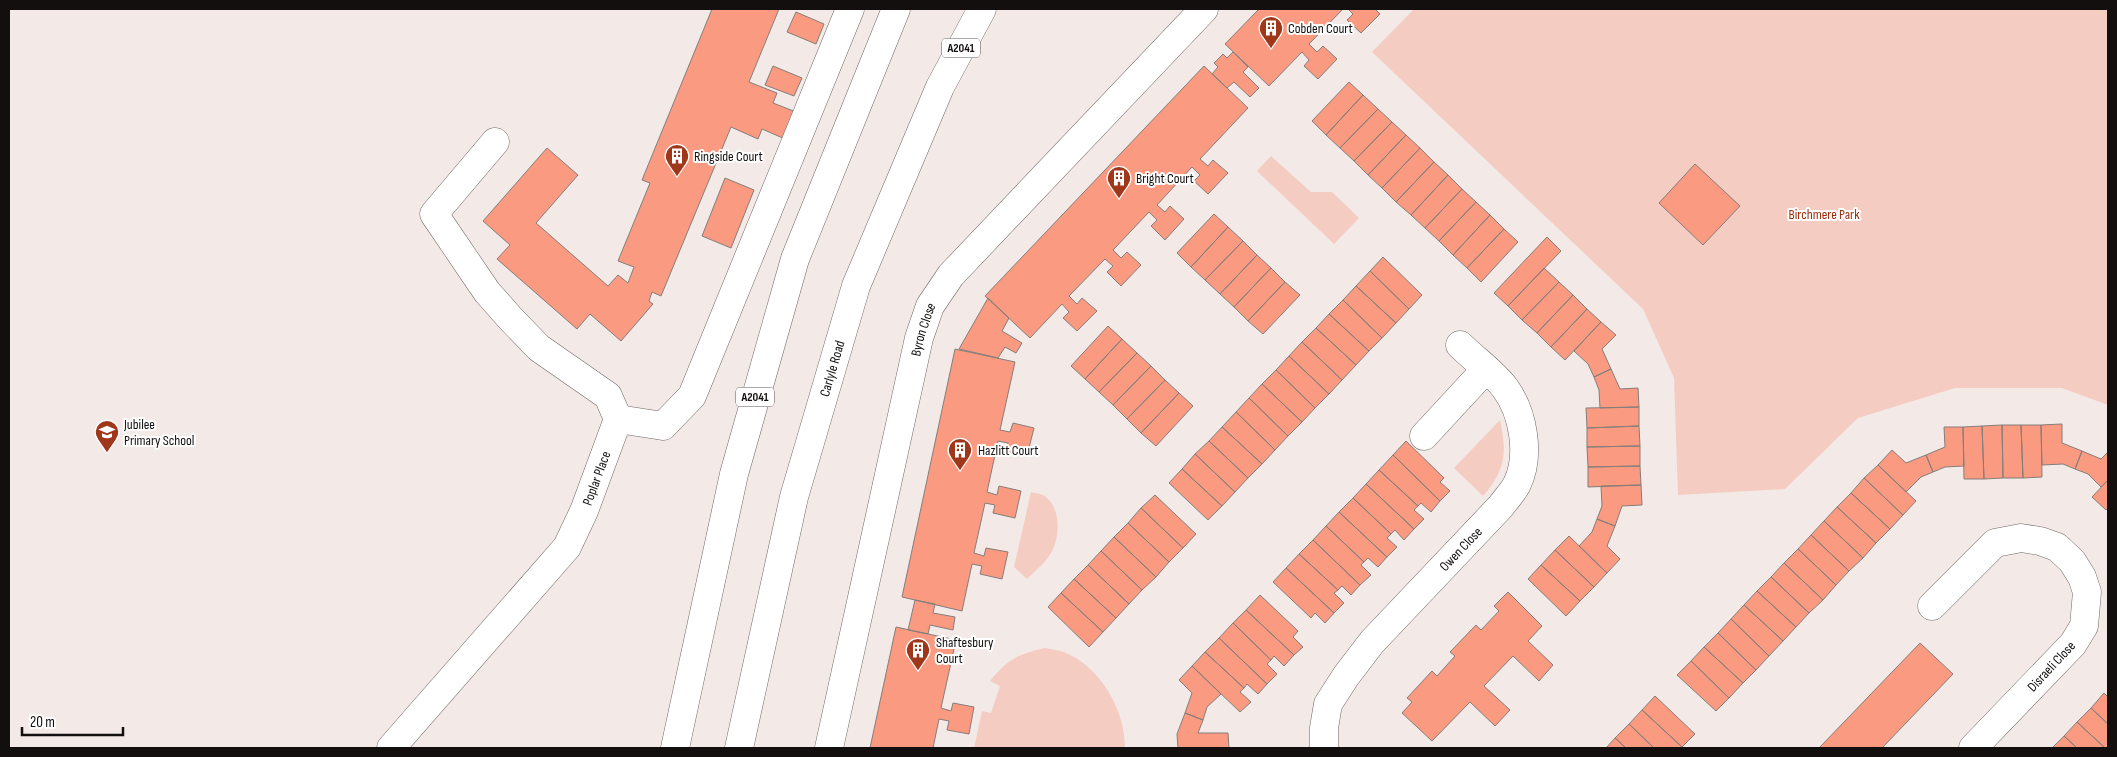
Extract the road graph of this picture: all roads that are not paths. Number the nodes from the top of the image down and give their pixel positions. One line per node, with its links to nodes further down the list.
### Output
1 (850, 9): 8 (street)
2 (896, 9): 12 (street, A2041)
3 (982, 9): 13 (street, Carlyle Road / A2041)
4 (1204, 9): 14 (street, Byron Close)
5 (495, 142): 8 (street)
6 (1460, 345): 7 (street, Owen Close)
7 (1486, 369): 9 (street); 15 (street, Owen Close)
8 (618, 419): 11 (street, Poplar Place)
9 (1424, 436)
10 (1932, 606): 16 (street, Disraeli Close)
11 (391, 748)
12 (675, 748)
13 (739, 748)
14 (829, 748)
15 (1324, 748)
16 (1973, 748)

